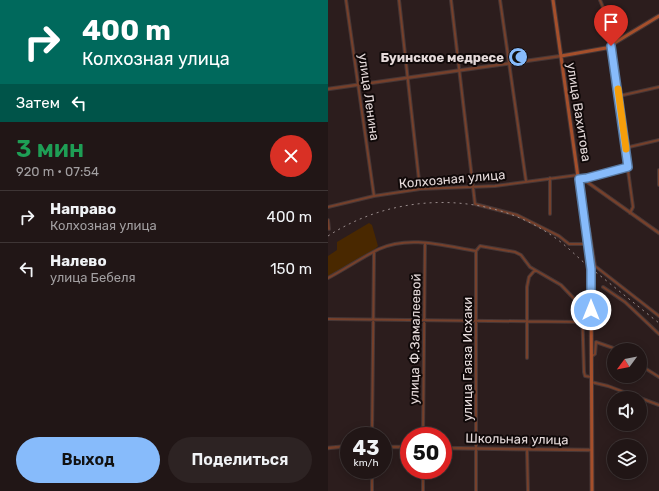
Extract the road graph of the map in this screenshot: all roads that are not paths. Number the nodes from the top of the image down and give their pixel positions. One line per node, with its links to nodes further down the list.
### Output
1 (346, 0): 13 (street, улица Ленина)
2 (399, 0): 12 (street)
3 (451, 0): 11 (street)
4 (500, 0): 10 (street)
5 (553, 0): 9 (main road, улица Вахитова)
6 (600, 0): 8 (street)
7 (659, 16): 8 (main road)
8 (611, 46): 9 (main road); 16 (street)
9 (560, 56): 10 (street); 21 (main road, улица Вахитова)
10 (510, 64): 11 (street); 24 (street)
11 (459, 71): 12 (street); 26 (street)
12 (407, 77): 13 (street); 27 (street)
13 (358, 85): 15 (street); 28 (street, улица Ленина)
14 (659, 87): 16 (street)
15 (328, 89)
16 (619, 96): 18 (street)
17 (659, 140): 18 (street)
18 (626, 148): 19 (street)
19 (628, 167): 23 (street); 30 (street)
20 (659, 170): 25 (street)
21 (579, 177): 22 (street, Колхозная улица); 23 (street); 33 (main road, улица Вахитова)
22 (550, 178): 24 (street, Колхозная улица); 31 (street)
23 (583, 179): 30 (street)
24 (526, 181): 26 (street, Колхозная улица)
25 (659, 185)
26 (472, 187): 27 (street, Колхозная улица); 33 (street)
27 (420, 189): 28 (street, Колхозная улица)
28 (374, 196): 29 (street, Колхозная улица)
29 (328, 207)
30 (630, 213): 35 (street)
31 (550, 214)
32 (328, 220): 34 (street)
33 (585, 224): 42 (street); 51 (main road, улица Вахитова)
34 (329, 229)
35 (659, 233)
36 (425, 243): 37 (street); 38 (street); 45 (street, улица Ф.Замалеевой)
37 (476, 250): 39 (street); 46 (street, улица Гаяза Исхаки)
38 (374, 252): 40 (street); 44 (street)
39 (534, 270): 47 (street); 48 (street)
40 (328, 278)
41 (604, 287): 49 (street)
42 (659, 316)
43 (328, 319): 44 (street)
44 (373, 320): 45 (street); 60 (street)
45 (424, 321): 46 (street); 61 (street, улица Ф.Замалеевой)
46 (476, 321): 47 (street); 65 (street, улица Гаяза Исхаки)
47 (528, 322): 48 (street); 52 (street)
48 (584, 322): 54 (street)
49 (659, 334)
50 (607, 346): 51 (street)
51 (591, 357): 54 (main road, улица Вахитова)
52 (527, 358)
53 (647, 369): 55 (street)
54 (591, 377): 56 (main road, улица Вахитова)
55 (659, 377)
56 (591, 382): 57 (street); 67 (main road, улица Вахитова)
57 (621, 391)
58 (647, 401): 59 (street)
59 (659, 405)
60 (372, 427)
61 (423, 427)
62 (340, 447): 63 (street)
63 (328, 448)
64 (452, 448): 65 (street, Школьная улица)
65 (475, 448): 66 (street, Школьная улица); 72 (street, улица Гаяза Исхаки)
66 (528, 449): 67 (street, Школьная улица); 73 (street)
67 (591, 450): 74 (main road, улица Вахитова)
68 (372, 479): 70 (street)
69 (423, 479): 71 (street)
70 (372, 491)
71 (423, 491)
72 (476, 491)
73 (528, 491)
74 (592, 491)

